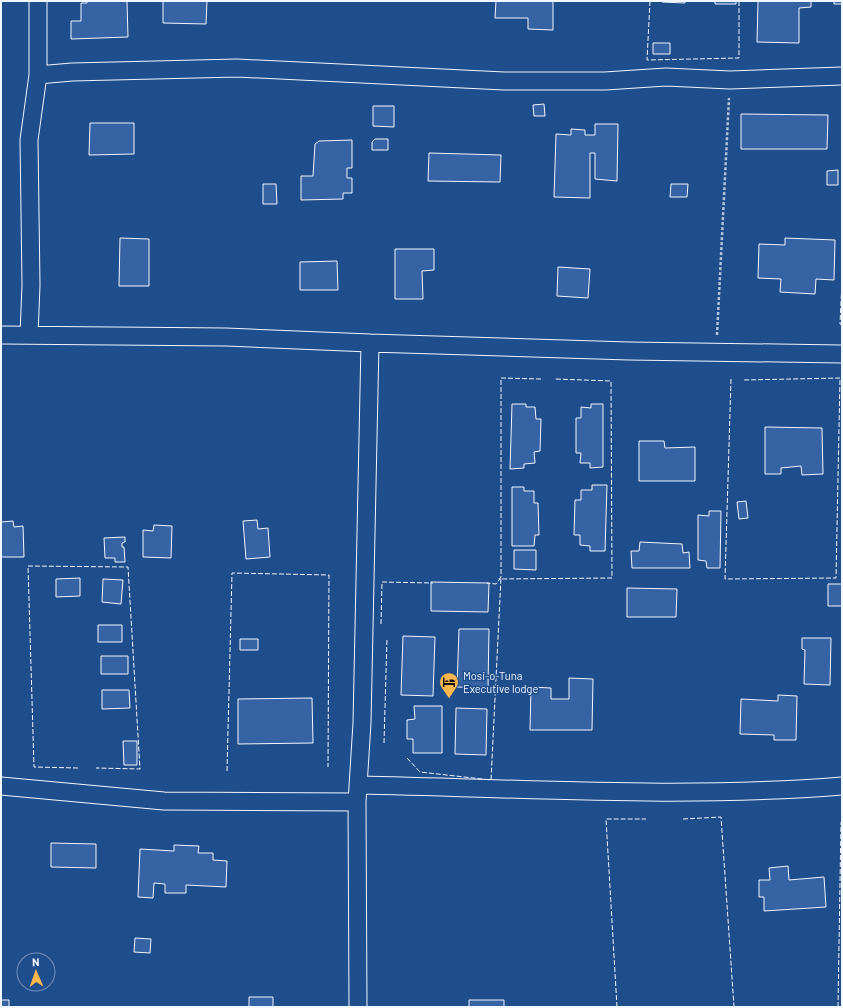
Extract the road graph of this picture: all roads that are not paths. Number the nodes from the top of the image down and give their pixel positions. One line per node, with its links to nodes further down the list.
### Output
1 (27, 1): 3 (street)
2 (38, 1): 3 (street)
3 (38, 23): 4 (street)
4 (38, 76): 5 (street); 7 (street)
5 (842, 76)
6 (1, 335): 7 (street)
7 (29, 335): 8 (street)
8 (370, 343): 9 (street); 10 (street)
9 (842, 354)
10 (358, 785): 12 (street); 13 (street)
11 (1, 786): 13 (street)
12 (842, 786)
13 (357, 802): 14 (street)
14 (358, 1007)

